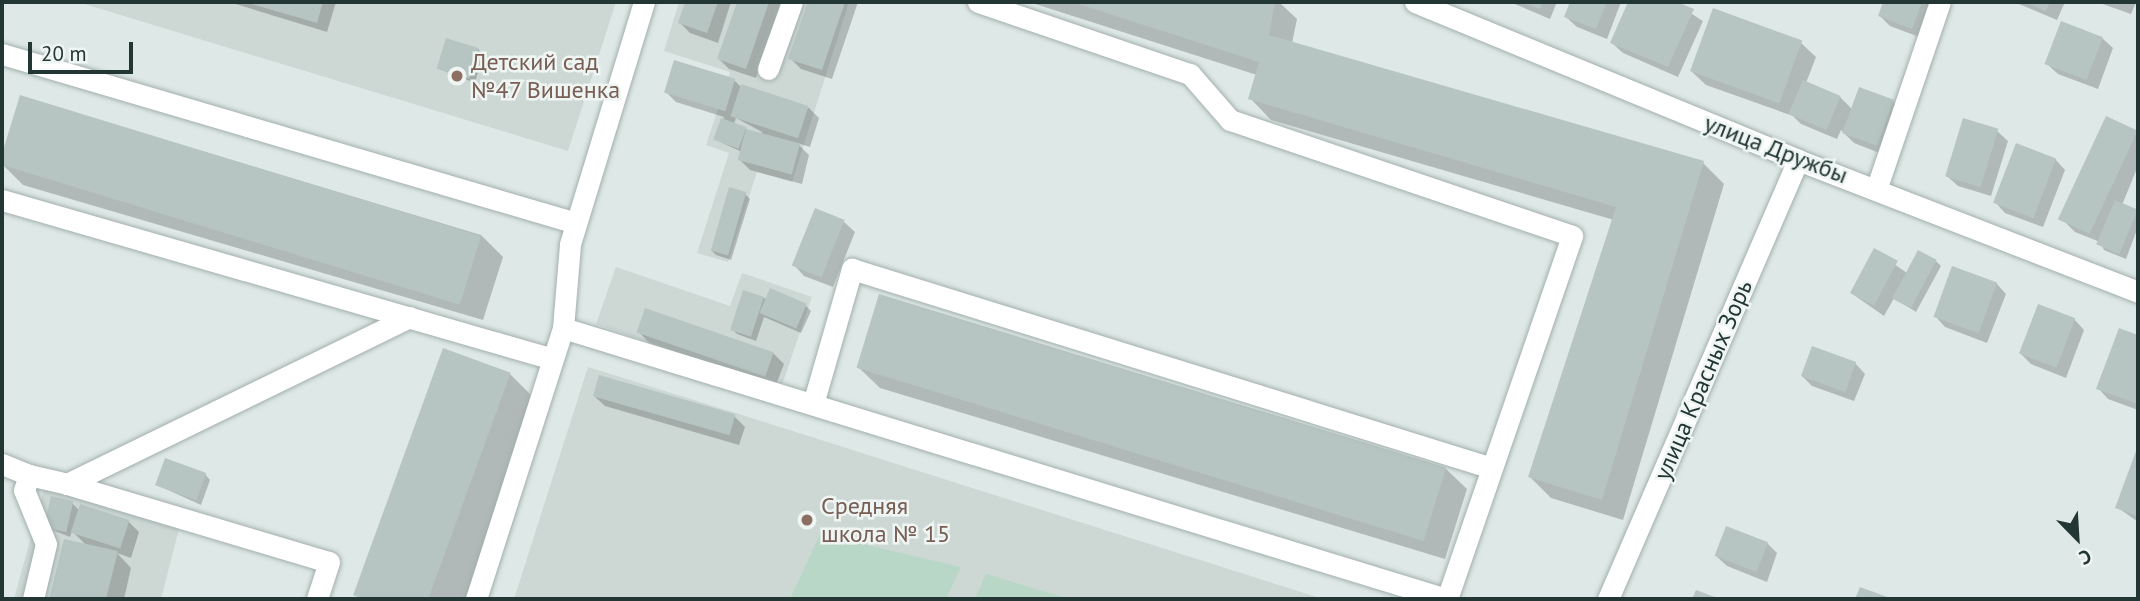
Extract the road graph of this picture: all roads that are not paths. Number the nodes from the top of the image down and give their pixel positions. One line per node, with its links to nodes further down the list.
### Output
1 (644, 2): 11 (street)
2 (792, 2): 7 (street)
3 (978, 2): 18 (street)
4 (1415, 2): 8 (street, улица Дружбы)
5 (1940, 2): 9 (street)
6 (2, 54): 11 (street)
7 (768, 69)
8 (1798, 160): 9 (street, улица Дружбы); 25 (street, улица Красных Зорь)
9 (1877, 187): 12 (street, улица Дружбы)
10 (2, 201): 13 (street)
11 (576, 223): 14 (street)
12 (2138, 292)
13 (408, 317): 15 (street); 20 (street)
14 (563, 328): 15 (street); 16 (street)
15 (553, 359): 23 (street)
16 (813, 404): 18 (street); 24 (street)
17 (2, 464): 19 (street)
18 (1492, 468): 24 (street)
19 (29, 475): 20 (street); 21 (street)
20 (67, 484): 22 (street)
21 (33, 599)
22 (317, 599)
23 (476, 599)
24 (1447, 599)
25 (1608, 599)

